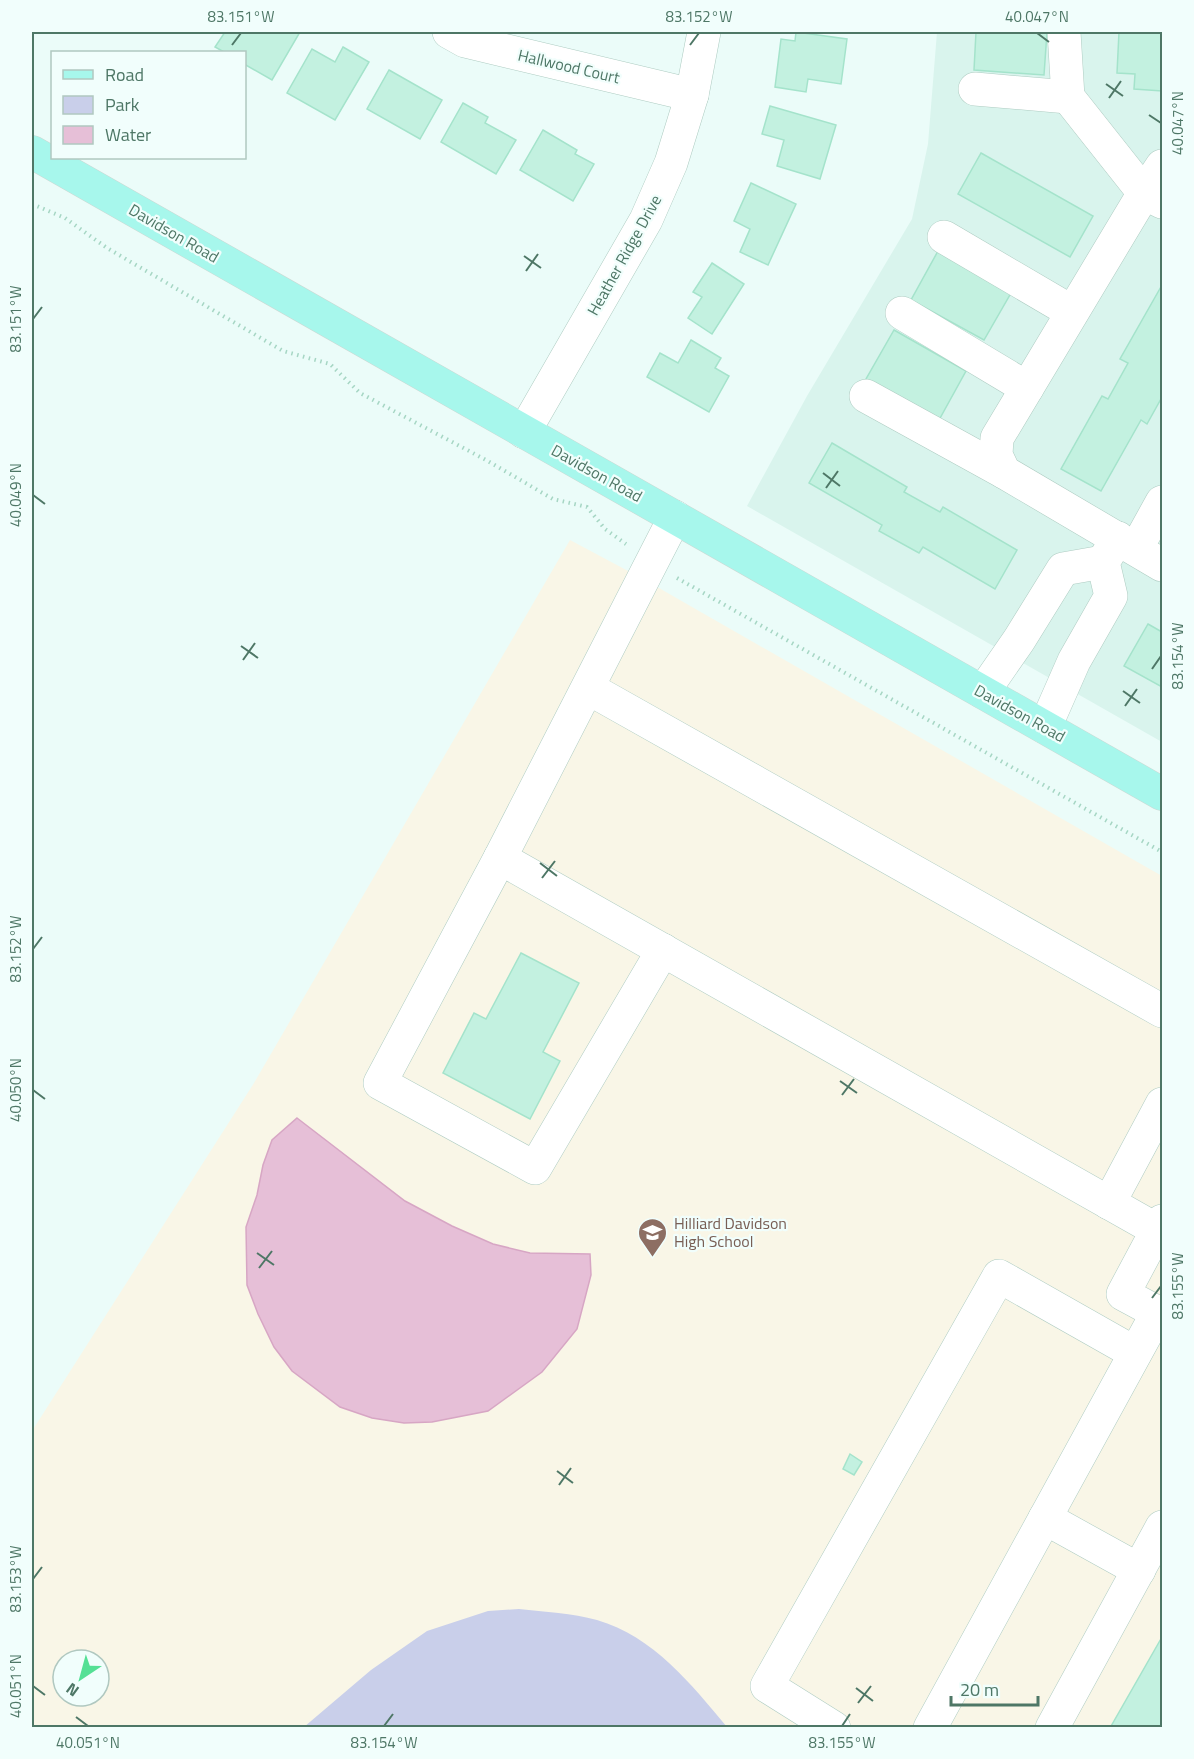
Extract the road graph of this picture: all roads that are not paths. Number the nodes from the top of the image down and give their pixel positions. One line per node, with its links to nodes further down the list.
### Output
1 (449, 32): 5 (street, Hallwood Court)
2 (704, 32): 5 (street, Heather Ridge Drive)
3 (1064, 32): 6 (street)
4 (975, 89): 6 (street)
5 (692, 95): 15 (street, Heather Ridge Drive)
6 (1068, 97): 9 (street)
7 (32, 152): 15 (main road, Davidson Road)
8 (1162, 166): 9 (street)
9 (1153, 198): 11 (street)
10 (944, 237): 11 (street)
11 (1072, 312): 13 (street)
12 (902, 313): 13 (street)
13 (1027, 388): 16 (street)
14 (866, 396): 16 (street)
15 (524, 432): 18 (main road, Davidson Road)
16 (1004, 472): 19 (street)
17 (1162, 502): 19 (street)
18 (675, 517): 20 (street); 21 (main road, Davidson Road)
19 (1130, 554): 21 (street); 22 (street)
20 (588, 688): 24 (street); 26 (street)
21 (983, 692): 22 (main road, Davidson Road)
22 (1045, 727): 23 (main road, Davidson Road)
23 (1162, 794)
24 (500, 858): 25 (street); 25 (street)
25 (663, 950): 28 (street)
26 (1162, 1011)
27 (1162, 1104): 28 (street)
28 (1109, 1203): 29 (street)
29 (1160, 1226): 30 (street)
30 (1160, 1314): 31 (street)
31 (1135, 1353): 32 (street); 35 (street)
32 (1045, 1518): 34 (street); 36 (street)
33 (1162, 1527): 34 (street)
34 (1139, 1570): 37 (street)
35 (834, 1728)
36 (930, 1728)
37 (1052, 1728)

